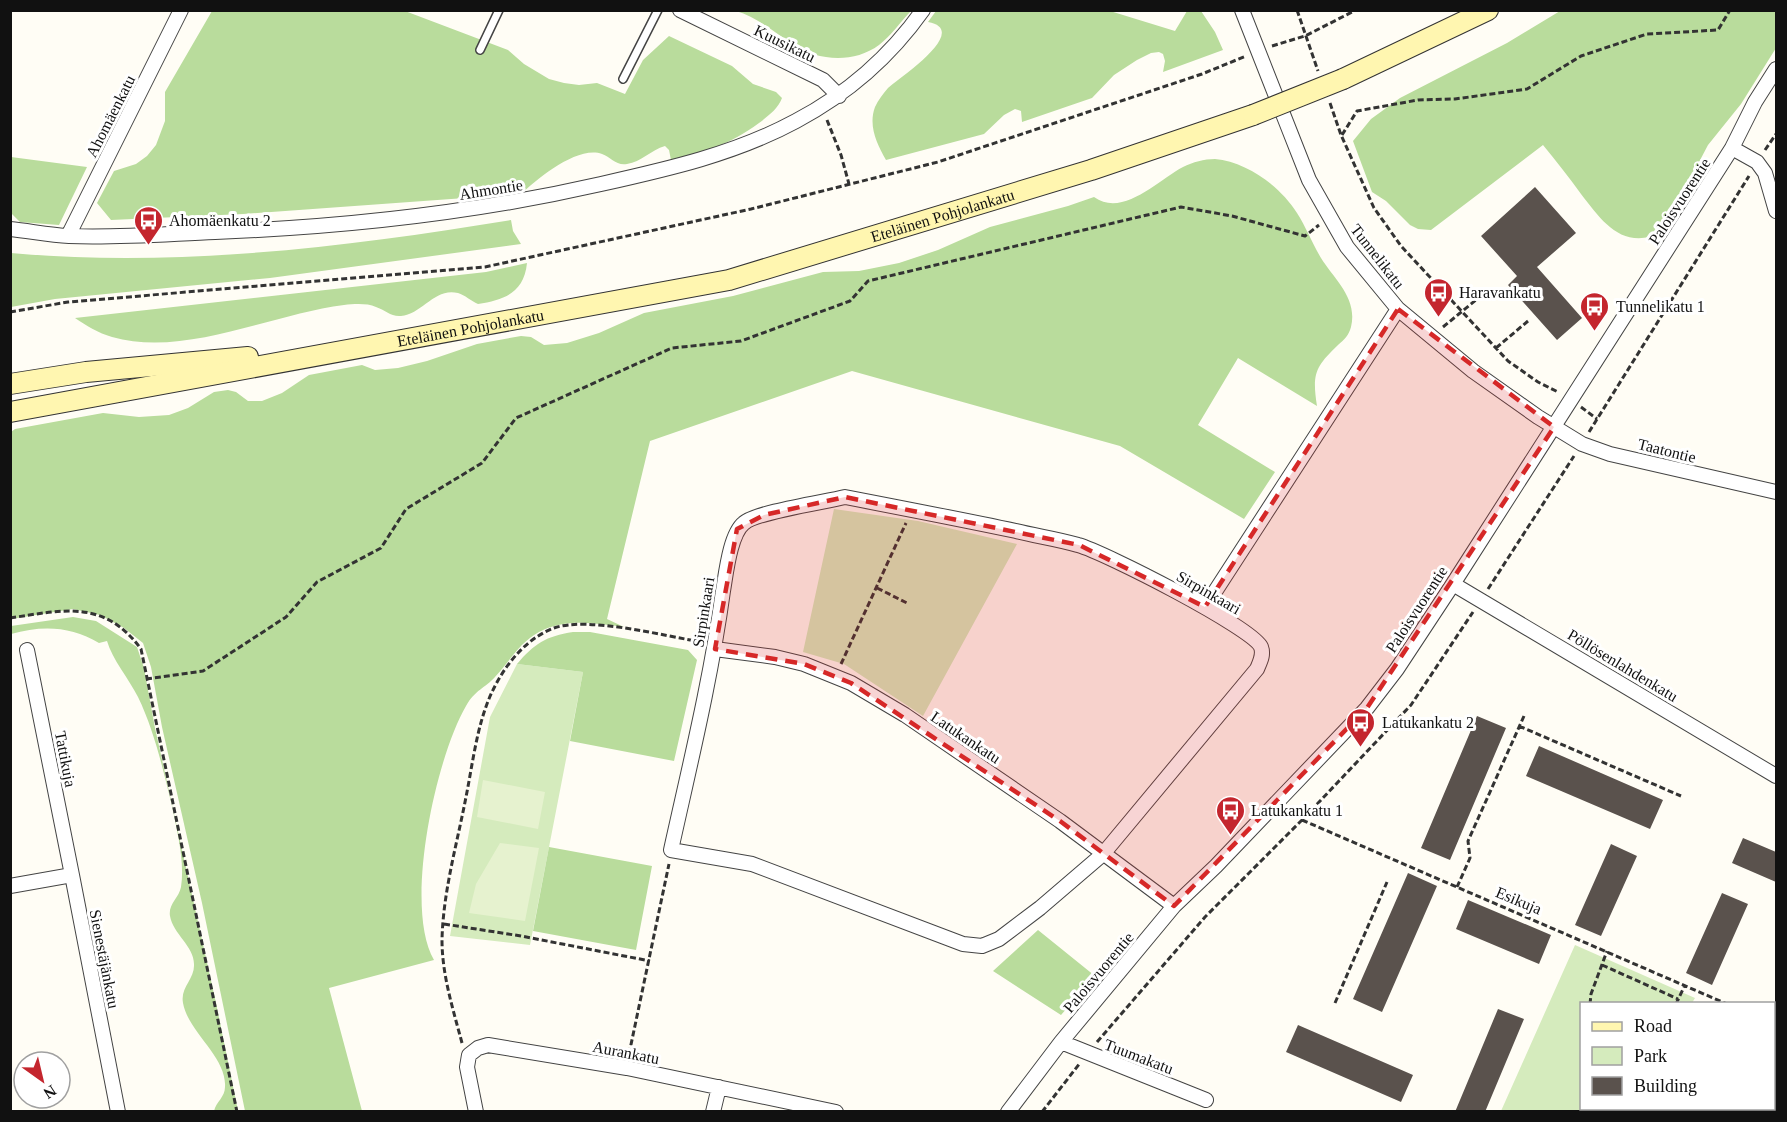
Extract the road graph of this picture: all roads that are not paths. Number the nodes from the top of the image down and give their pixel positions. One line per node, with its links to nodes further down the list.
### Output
1 (181, 10): 15 (street, Ahomäenkatu)
2 (499, 10): 8 (lane)
3 (658, 10): 10 (lane)
4 (680, 10): 11 (street, Kuusikatu)
5 (923, 10): 11 (street, Ahmontie)
6 (1242, 10): 16 (street, Tunnelikatu)
7 (1488, 10): 17 (main road, Eteläinen Pohjolankatu, bridge)
8 (480, 50)
9 (1776, 69): 12 (street, Paloisvuorentie)
10 (623, 78)
11 (839, 96): 15 (street, Ahmontie)
12 (1732, 148): 13 (street); 20 (street, Paloisvuorentie)
13 (1776, 211)
14 (10, 229): 15 (street, Ahmontie)
15 (68, 236)
16 (1398, 309): 20 (street, Tunnelikatu); 23 (street)
17 (373, 345): 18 (main road, Eteläinen Pohjolankatu); 19 (main road, Eteläinen Pohjolankatu)
18 (10, 384)
19 (10, 412)
20 (1554, 427): 21 (street, Taatontie); 22 (street, Paloisvuorentie)
21 (1776, 492)
22 (1453, 584): 26 (street, Pöllösenlahdenkatu); 30 (street, Paloisvuorentie)
23 (1205, 607): 24 (street, Sirpinkaari); 27 (street, Sirpinkaari)
24 (715, 647): 27 (street, Latukankatu); 27 (street, Sirpinkaari)
25 (27, 650): 28 (street, Tattikuja)
26 (1776, 776)
27 (1103, 854): 30 (street, Latukankatu)
28 (72, 875): 29 (street); 34 (street, Sienestäjänkatu)
29 (10, 886)
30 (1174, 906): 31 (street, Paloisvuorentie)
31 (1061, 1042): 33 (street, Tuumakatu); 38 (street, Paloisvuorentie)
32 (719, 1088): 35 (street, Aurankatu); 36 (street); 37 (street, Aurankatu)
33 (1206, 1100)
34 (118, 1112)
35 (476, 1112)
36 (713, 1112)
37 (836, 1112)
38 (1008, 1112)

